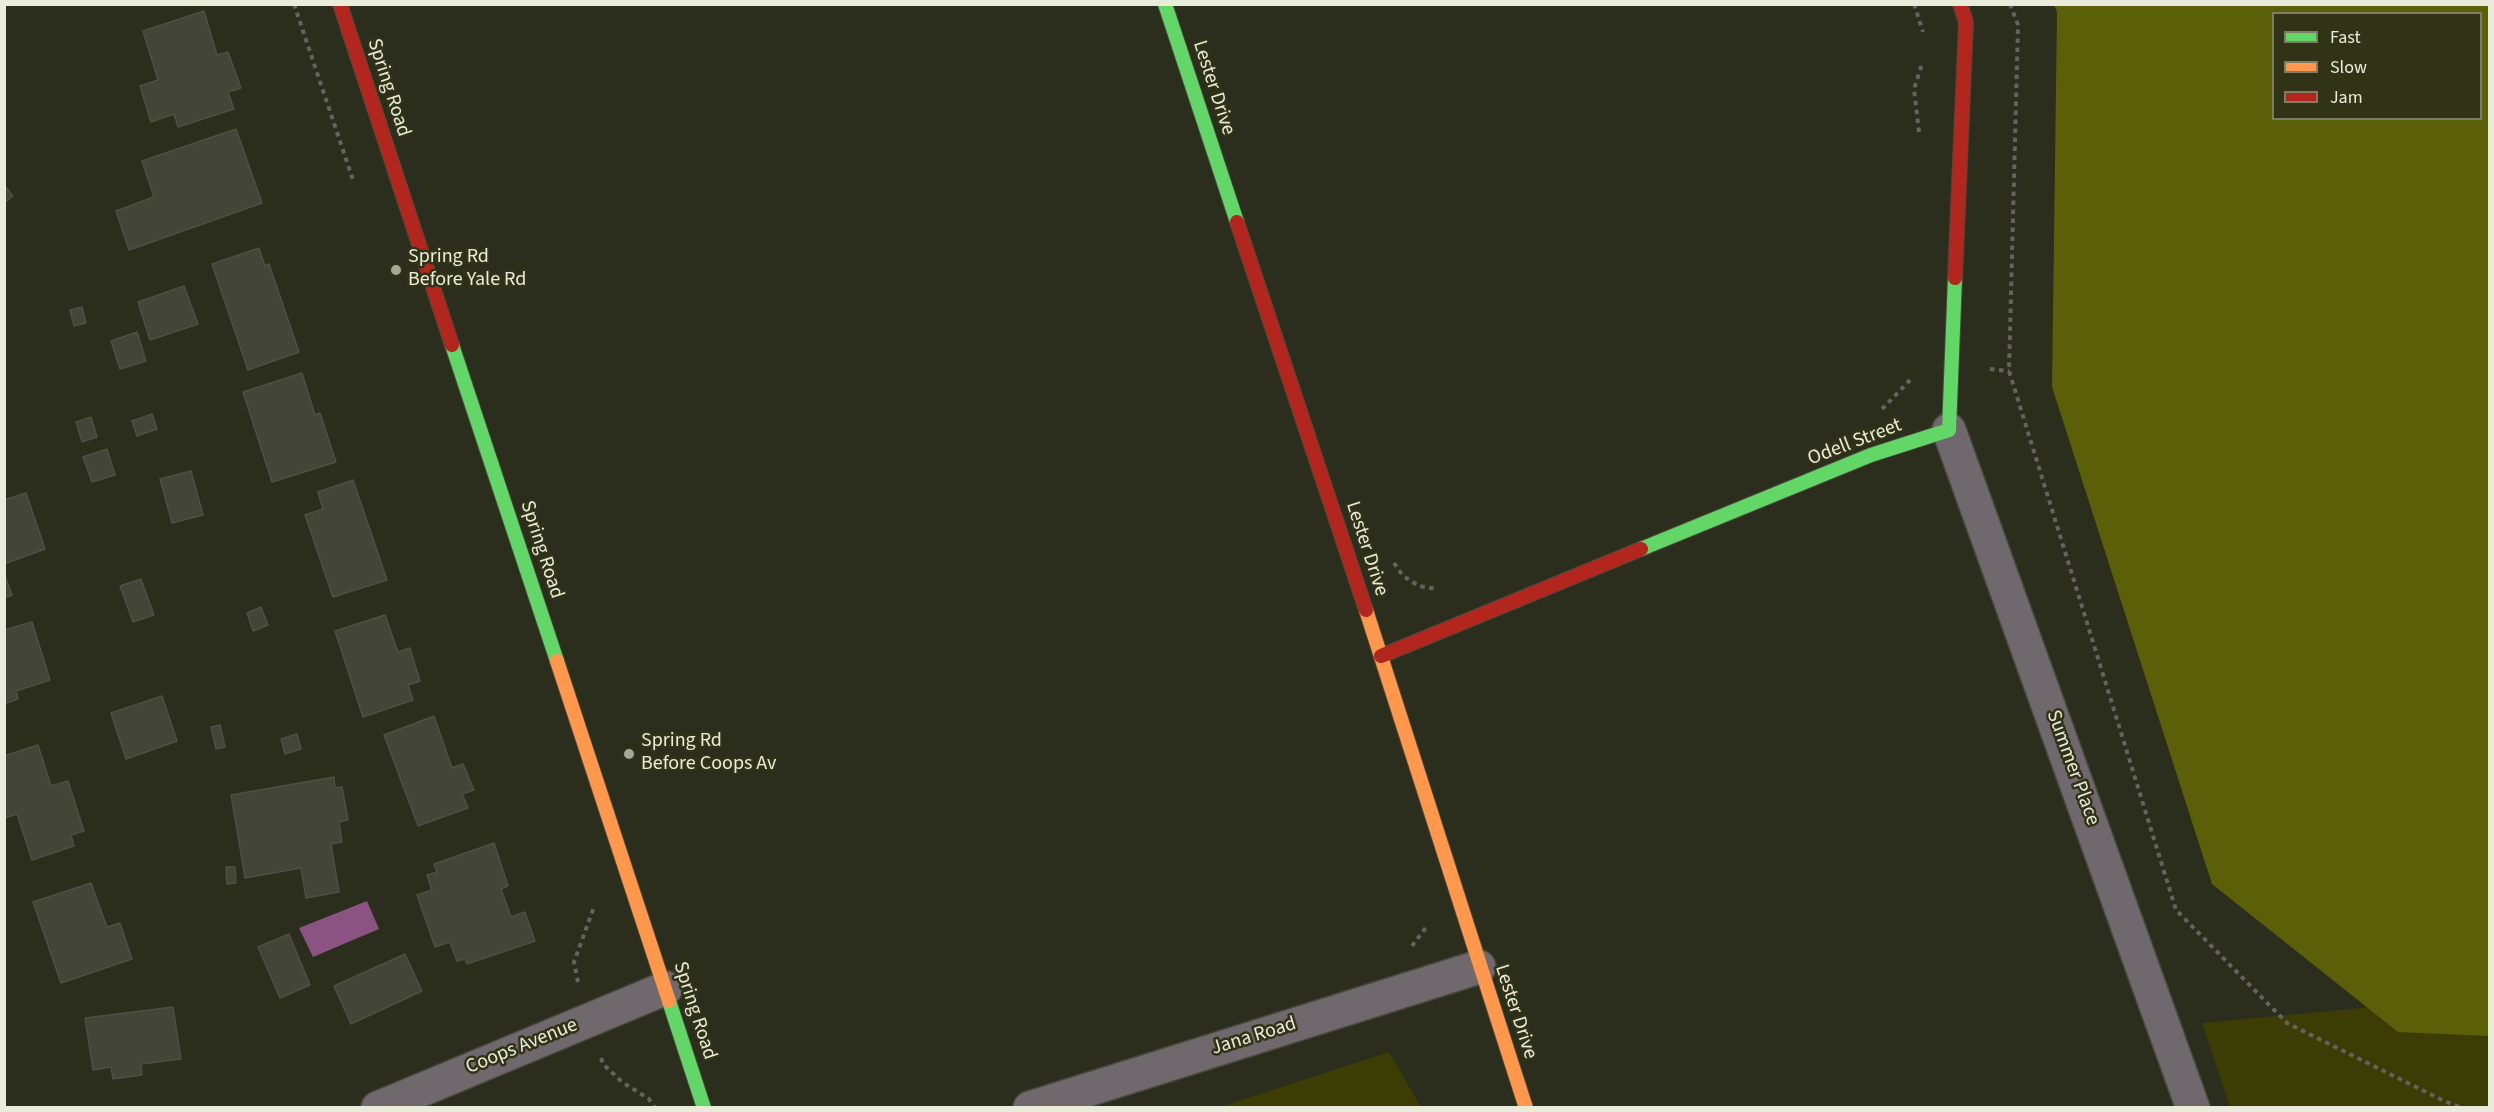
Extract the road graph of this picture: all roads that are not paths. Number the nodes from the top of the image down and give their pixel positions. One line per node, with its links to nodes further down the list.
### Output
1 (340, 4): 7 (street, Spring Road)
2 (1165, 4): 5 (street, Lester Drive)
3 (1960, 4): 4 (street)
4 (1949, 430): 5 (street, Odell Street); 12 (street, Summer Place)
5 (1381, 656): 6 (street, Lester Drive)
6 (1479, 967): 10 (street, Jana Road); 11 (street, Lester Drive)
7 (666, 988): 8 (street, Coops Avenue); 9 (street, Spring Road)
8 (378, 1107)
9 (704, 1107)
10 (1029, 1107)
11 (1526, 1107)
12 (2193, 1107)

